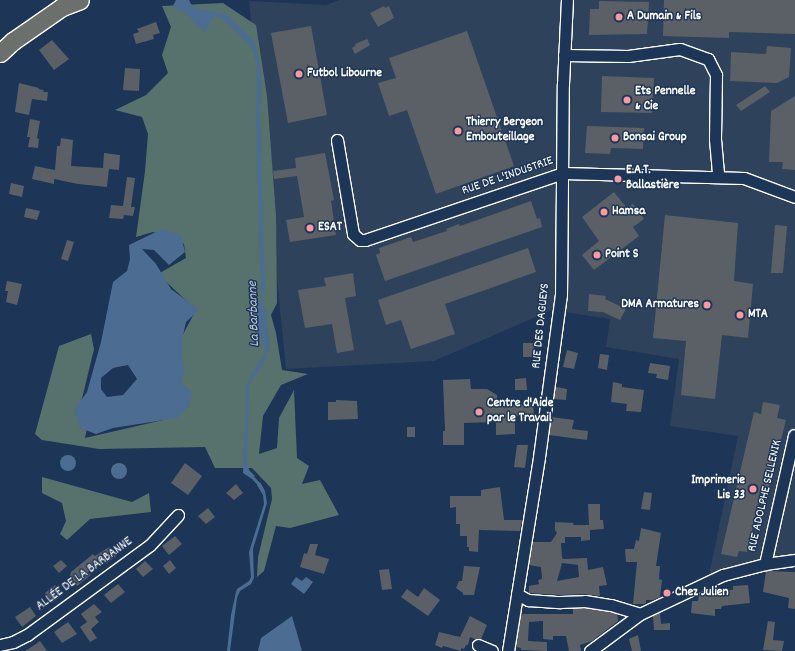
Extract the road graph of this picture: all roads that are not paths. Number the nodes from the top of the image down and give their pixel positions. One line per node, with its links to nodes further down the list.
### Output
1 (59, 0): 4 (main road)
2 (80, 0): 5 (main road)
3 (567, 0): 6 (street, RUE DES DAGUEYS)
4 (0, 41)
5 (0, 53)
6 (564, 55): 8 (street, RUE DES DAGUEYS); 9 (street)
7 (337, 140): 8 (street, RUE DE L'INDUSTRIE)
8 (563, 173): 9 (street, RUE DE L'INDUSTRIE); 15 (street, RUE DES DAGUEYS)
9 (718, 177): 10 (street, RUE DE L'INDUSTRIE)
10 (795, 197)
11 (794, 435): 14 (street, RUE ADOLPHE SELLENIK)
12 (178, 515): 17 (street, ALLÉE DE LA BARBANNE)
13 (795, 560): 14 (street)
14 (765, 564): 16 (street)
15 (517, 594): 16 (street); 20 (street, RUE DES DAGUEYS)
16 (640, 614): 21 (street)
17 (0, 645)
18 (478, 645): 19 (street)
19 (492, 651)
20 (508, 651)
21 (590, 651)

